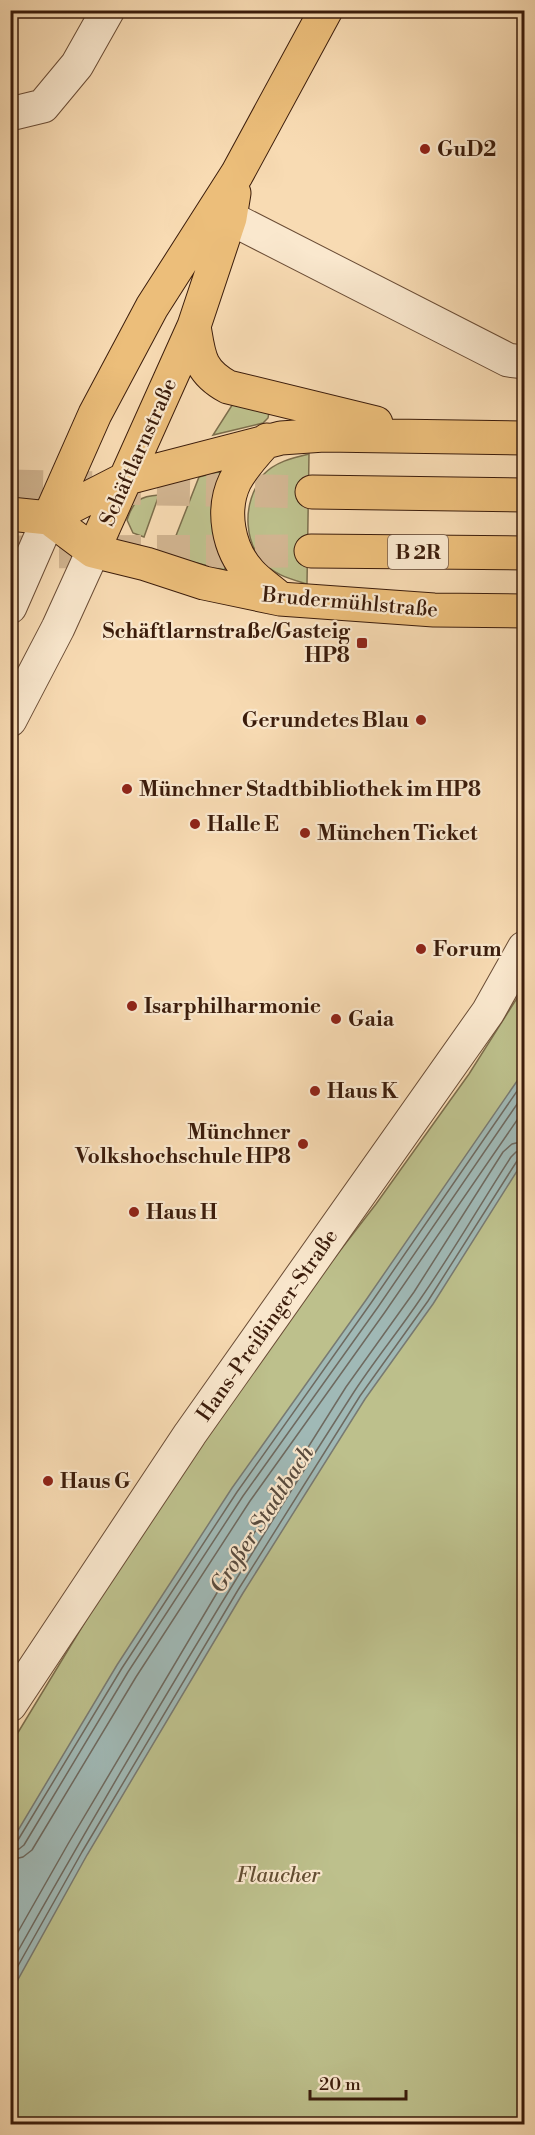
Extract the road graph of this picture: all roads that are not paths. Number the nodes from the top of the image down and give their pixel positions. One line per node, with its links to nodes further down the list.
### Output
1 (108, 10): 3 (street)
2 (326, 10): 4 (main road, Schäftlarnstraße)
3 (10, 114)
4 (237, 174): 5 (main road, Schäftlarnstraße); 15 (main road, Schäftlarnstraße)
5 (230, 218): 6 (main road, Schäftlarnstraße); 7 (street)
6 (194, 326): 8 (main road); 11 (main road, Schäftlarnstraße)
7 (525, 362)
8 (433, 437): 9 (main road); 10 (main road)
9 (525, 438)
10 (267, 440): 11 (main road); 19 (main road)
11 (127, 478): 15 (main road); 16 (main road, Schäftlarnstraße)
12 (312, 492): 13 (main road)
13 (525, 495)
14 (10, 514): 15 (main road)
15 (49, 518): 16 (main road, Brudermühlstraße); 20 (street, Schäftlarnstraße)
16 (93, 551): 19 (main road, Brudermühlstraße); 22 (street, Schäftlarnstraße)
17 (311, 551): 18 (main road, B 2R)
18 (525, 553)
19 (280, 599): 21 (main road, Brudermühlstraße)
20 (10, 607)
21 (525, 611)
22 (10, 720)
23 (525, 948): 24 (street, Hans-Preißinger-Straße)
24 (10, 1705)

